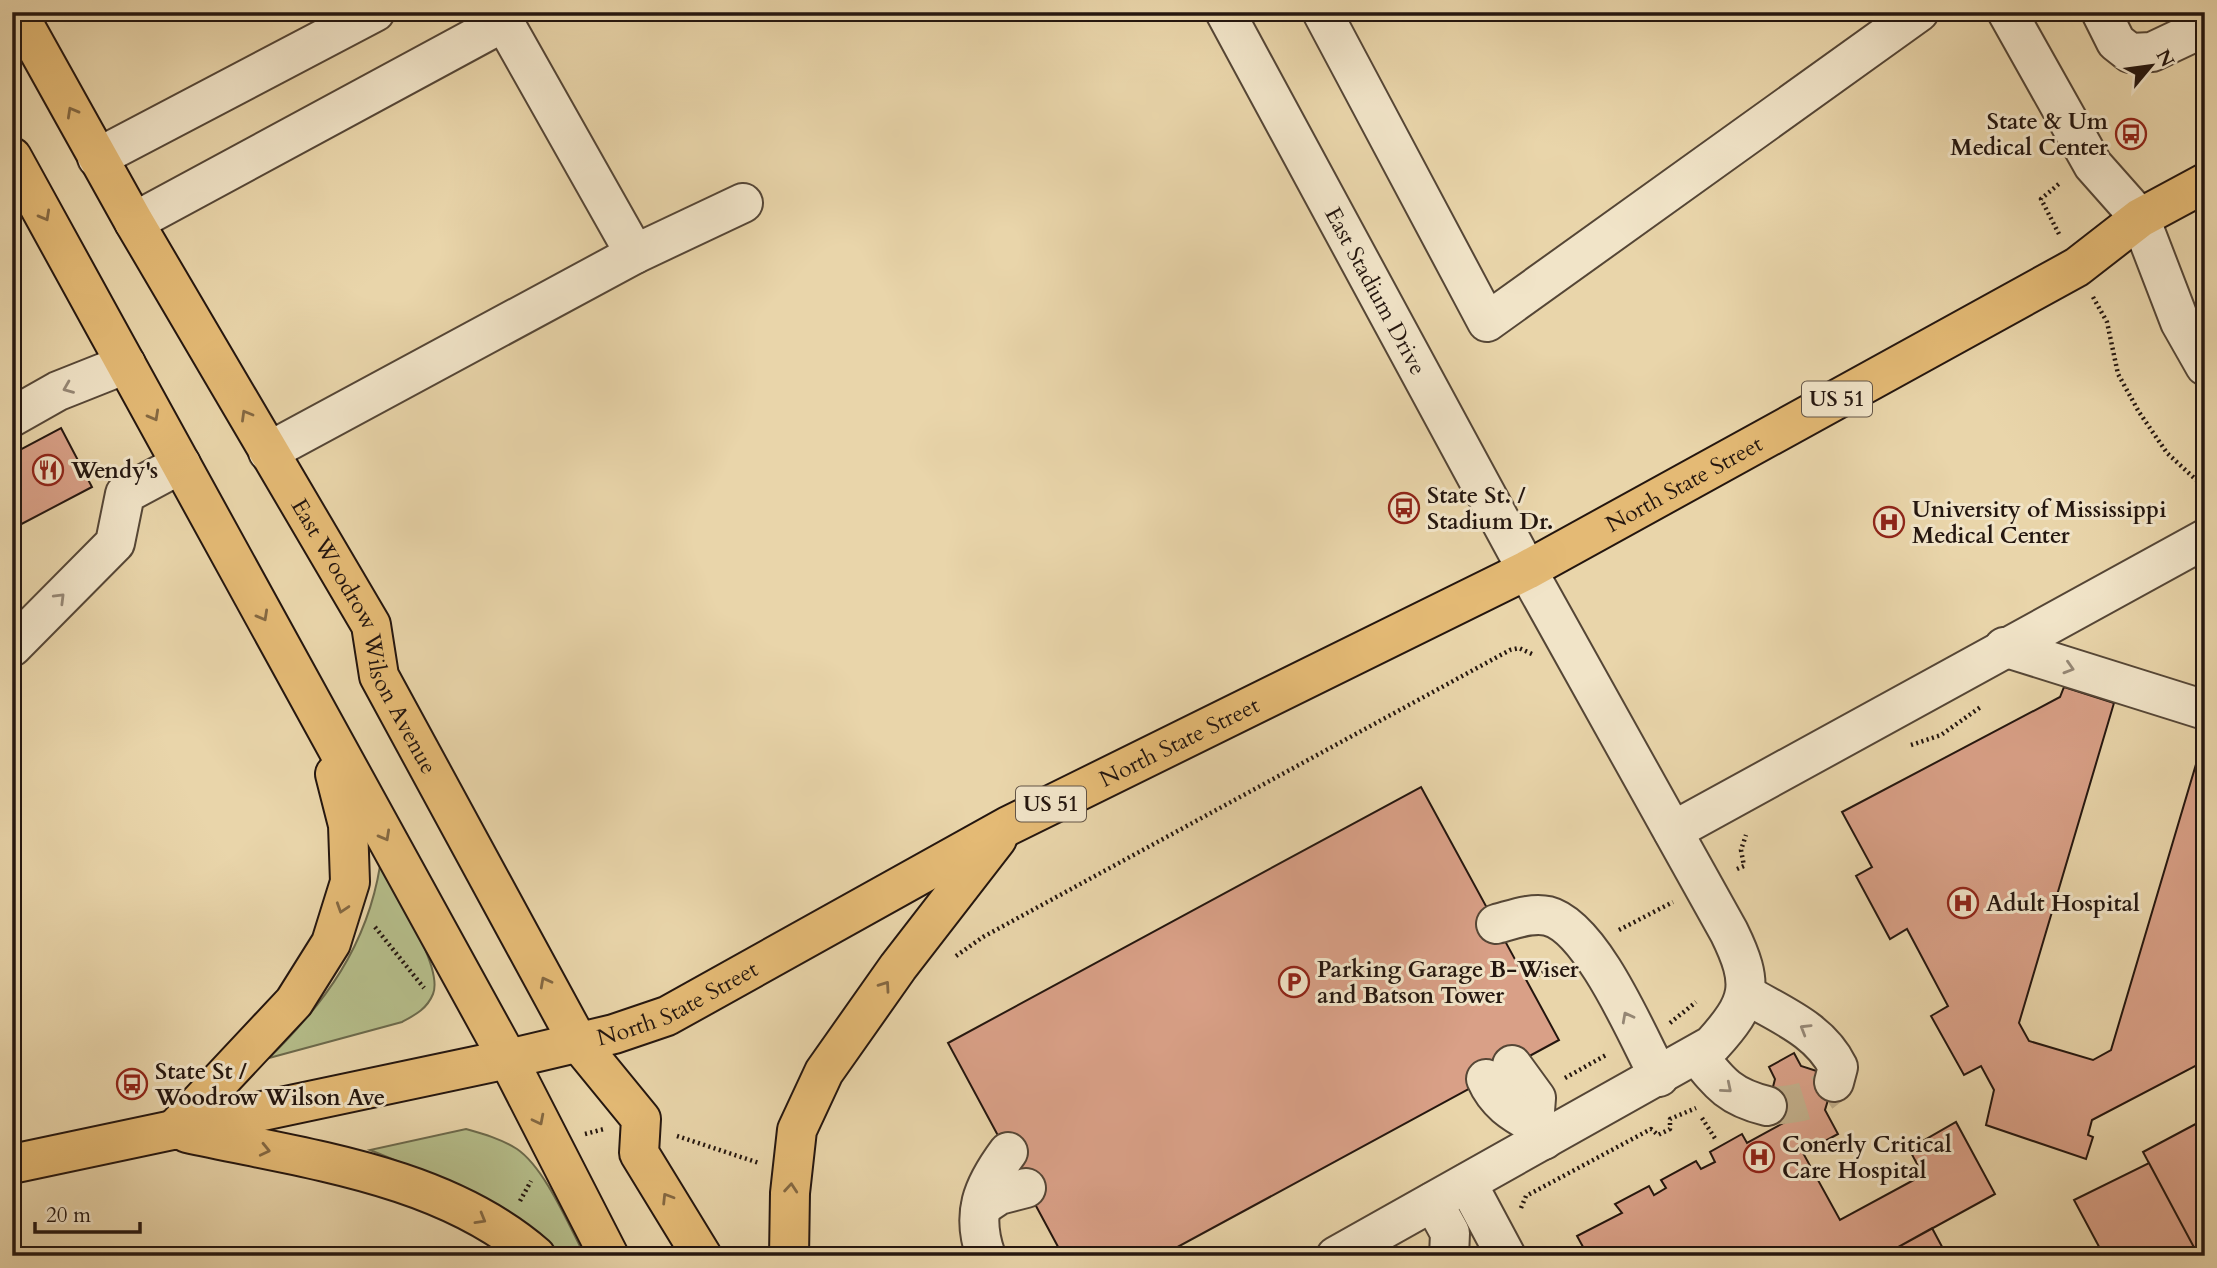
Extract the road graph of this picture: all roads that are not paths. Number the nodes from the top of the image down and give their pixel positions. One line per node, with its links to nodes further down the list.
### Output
1 (17, 12): 10 (main road, East Woodrow Wilson Avenue, one-way to 1)
2 (375, 12): 10 (street)
3 (1225, 12): 22 (street, East Stadium Drive)
4 (1322, 12): 5 (street)
5 (1919, 12)
6 (2007, 12): 13 (street)
7 (2101, 12): 8 (street)
8 (2205, 27)
9 (12, 157): 16 (main road, one-way to 16)
10 (97, 158): 14 (main road, East Woodrow Wilson Avenue)
11 (2205, 183): 13 (main road, North State Street / US 51)
12 (743, 203): 15 (street)
13 (2140, 218): 17 (street); 22 (main road, North State Street / US 51)
14 (134, 222): 15 (street); 19 (main road, East Woodrow Wilson Avenue, one-way to 14)
15 (635, 254): 19 (street)
16 (126, 364): 18 (street, one-way to 18); 20 (main road, one-way to 20)
17 (2205, 366)
18 (12, 417)
19 (268, 452): 31 (main road, East Woodrow Wilson Avenue, one-way to 19)
20 (180, 464): 23 (street, one-way to 20); 25 (main road, one-way to 25)
21 (2205, 539): 24 (street)
22 (1527, 570): 27 (main road, North State Street / US 51); 28 (street, East Stadium Drive)
23 (12, 647)
24 (2004, 647): 26 (street, one-way to 26); 28 (street)
25 (309, 700): 33 (main road, one-way to 33); 39 (main road, one-way to 39)
26 (2205, 710)
27 (1008, 826): 31 (main road, North State Street / US 51); 50 (main road, one-way to 27)
28 (1673, 831): 30 (street, East Stadium Drive)
29 (1496, 924): 35 (street, one-way to 29)
30 (1746, 995): 32 (street); 36 (street, one-way to 30)
31 (578, 1042): 33 (main road, North State Street / US 51); 49 (main road, East Woodrow Wilson Avenue, one-way to 31)
32 (1697, 1055): 35 (street); 37 (street, one-way to 37)
33 (508, 1059): 39 (main road, North State Street / US 51); 48 (main road, one-way to 48)
34 (1499, 1072): 38 (street)
35 (1659, 1077): 38 (street)
36 (1834, 1082)
37 (1767, 1106)
38 (1538, 1121): 42 (street)
39 (174, 1130): 41 (main road, North State Street / US 51); 47 (main road, one-way to 47)
40 (1007, 1152): 44 (street)
41 (12, 1164)
42 (1467, 1183): 45 (street); 53 (street)
43 (1026, 1188): 44 (street)
44 (981, 1208): 51 (street)
45 (1444, 1230): 46 (street); 52 (street)
46 (1359, 1250)
47 (536, 1256)
48 (609, 1256)
49 (702, 1256)
50 (789, 1256)
51 (986, 1256)
52 (1481, 1256)
53 (1506, 1256)

